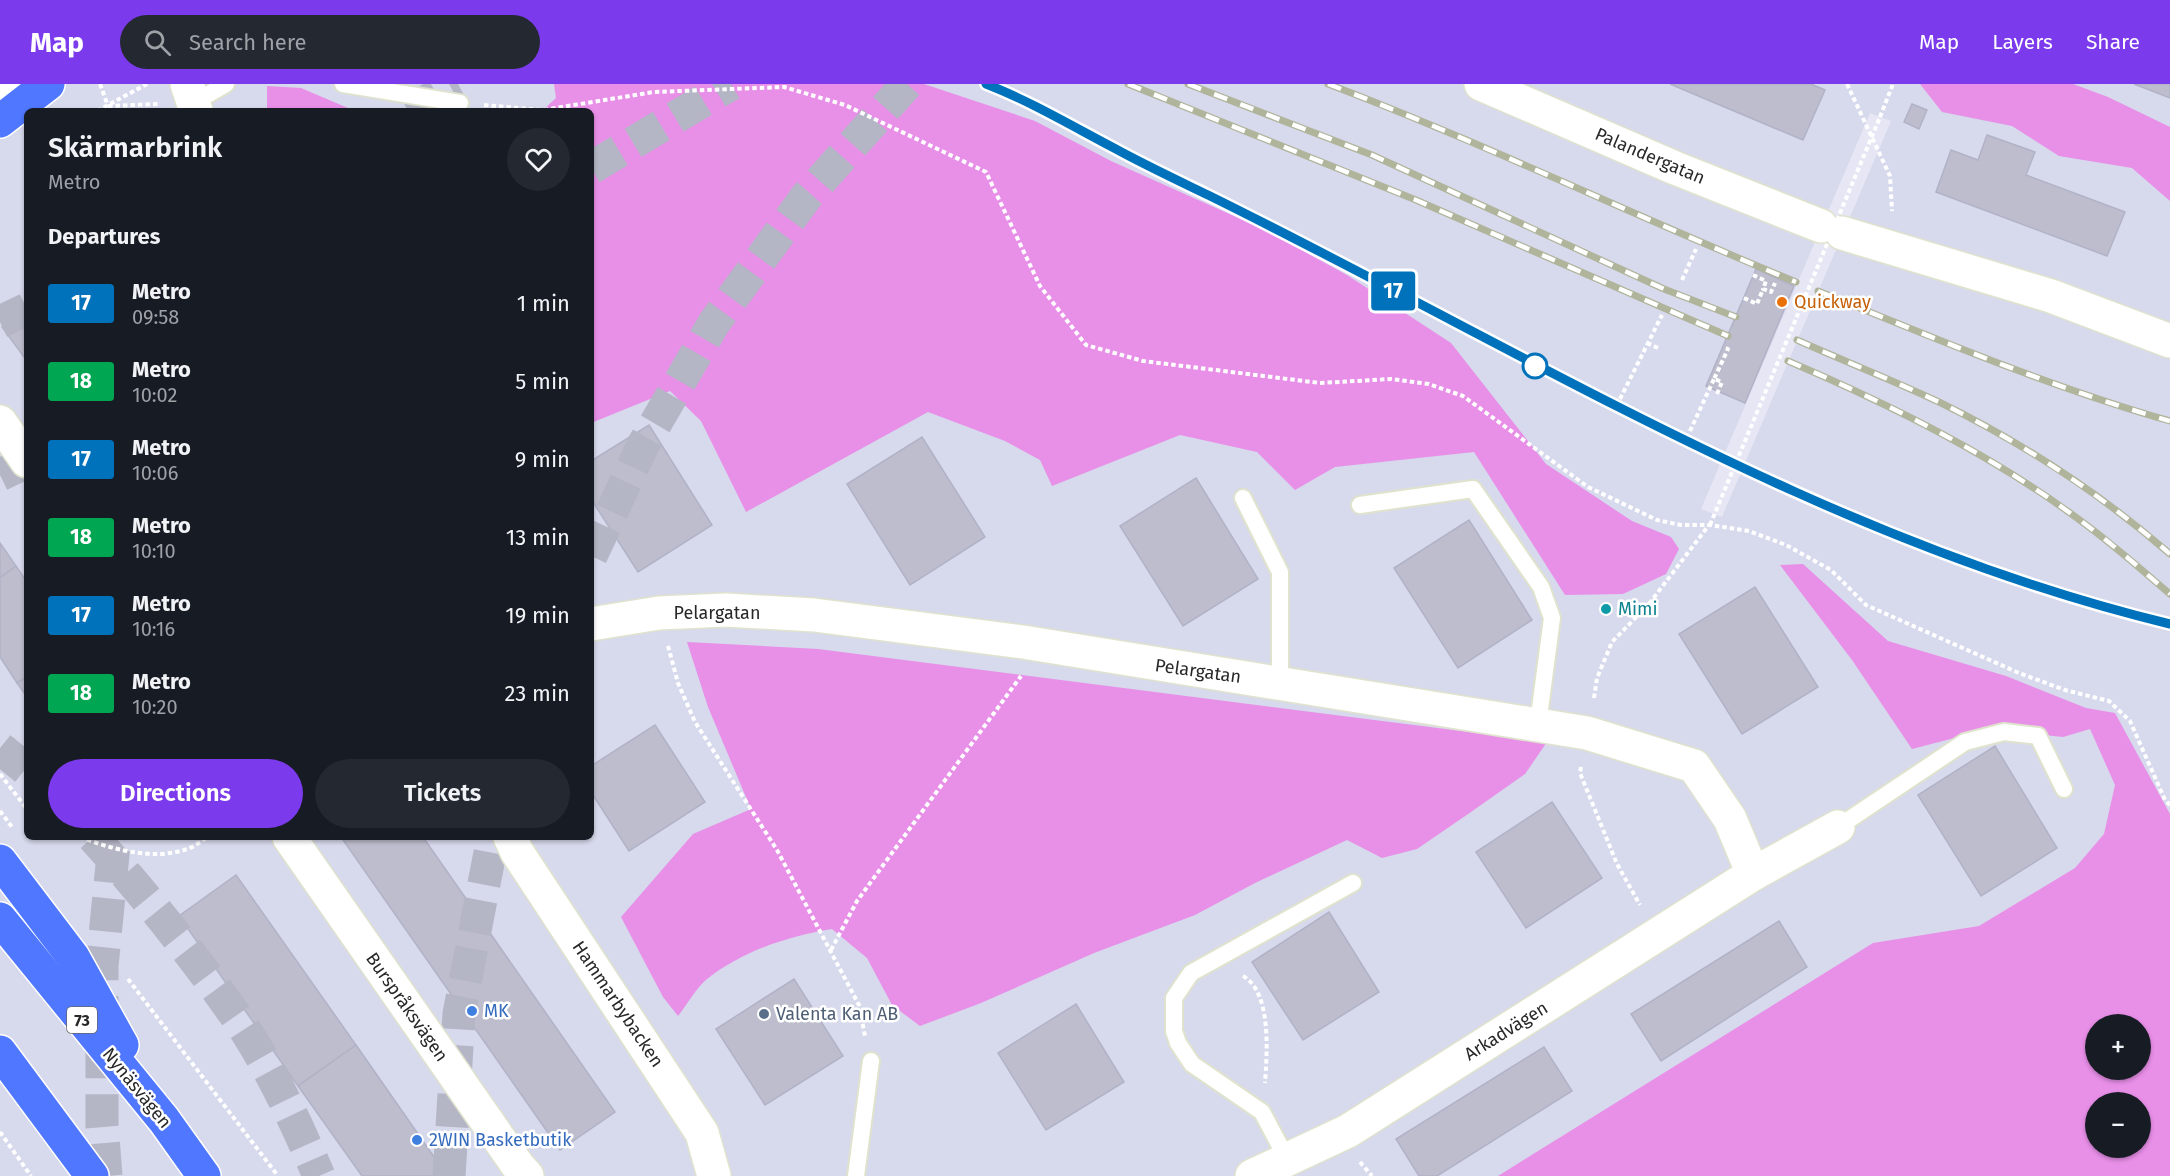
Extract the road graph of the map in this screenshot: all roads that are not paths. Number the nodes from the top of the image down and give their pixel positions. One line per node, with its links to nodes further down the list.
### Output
1 (226, 84): 5 (lane)
2 (343, 84): 6 (lane)
3 (1481, 84): 8 (street, Palandergatan)
4 (23, 87): 7 (highway)
5 (192, 99)
6 (460, 103)
7 (0, 121)
8 (2170, 341)
9 (0, 422): 10 (street)
10 (24, 457)
11 (1243, 498): 14 (lane)
12 (1360, 505): 15 (lane)
13 (594, 624): 14 (street, Pelargatan)
14 (1280, 682): 15 (street, Pelargatan)
15 (1538, 724): 21 (street, Pelargatan)
16 (2064, 789): 17 (lane)
17 (1838, 827): 21 (street, Arkadvägen)
18 (291, 840): 30 (street, Burspråksvägen)
19 (511, 840): 31 (street, Hammarbybacken)
20 (0, 861): 26 (highway)
21 (1750, 866): 27 (street, Arkadvägen)
22 (1353, 883): 27 (lane)
23 (0, 919): 26 (highway, Nynäsvägen / 73)
24 (0, 1052): 28 (highway)
25 (870, 1061): 32 (lane)
26 (164, 1120): 29 (highway, Nynäsvägen / 73)
27 (1288, 1161): 33 (street, Arkadvägen)
28 (92, 1176)
29 (204, 1176)
30 (527, 1176)
31 (714, 1176)
32 (856, 1176)
33 (1252, 1176)

